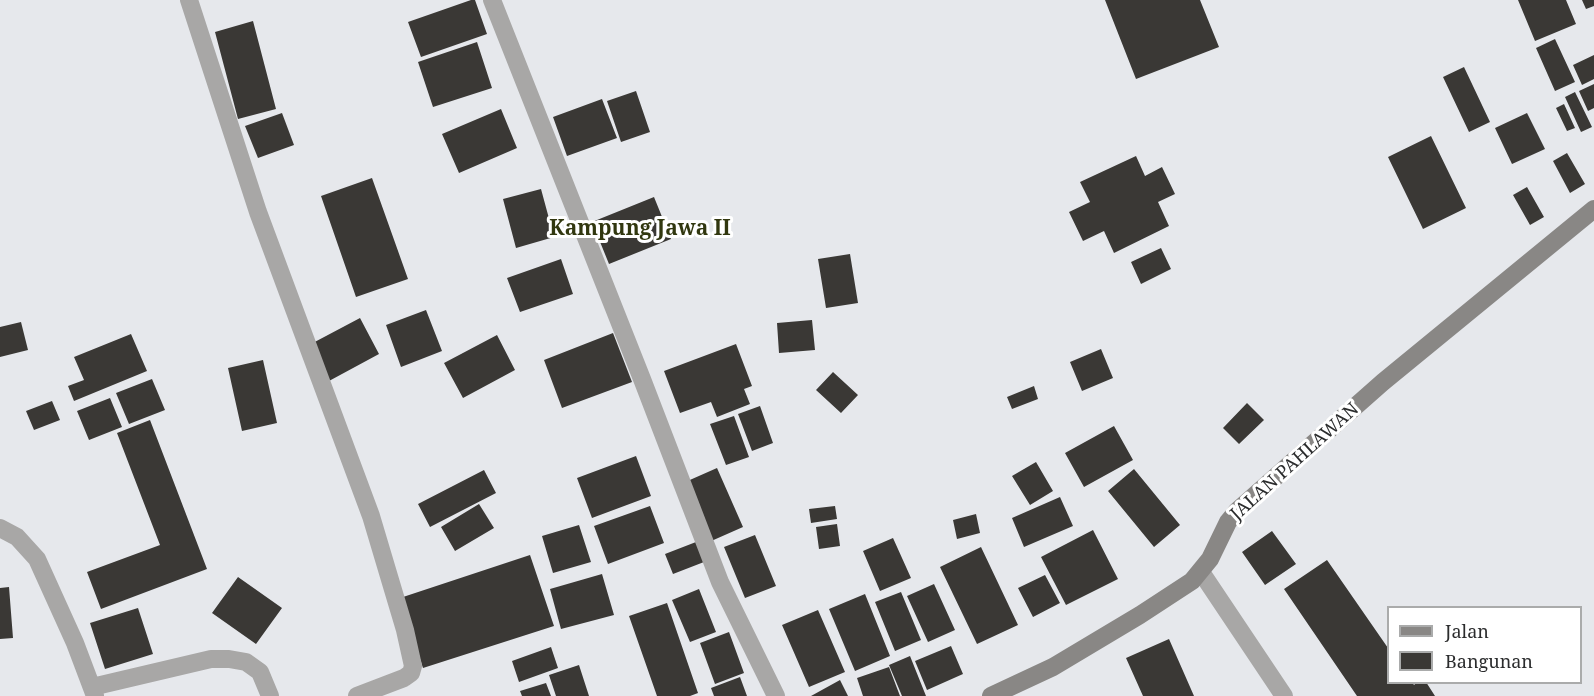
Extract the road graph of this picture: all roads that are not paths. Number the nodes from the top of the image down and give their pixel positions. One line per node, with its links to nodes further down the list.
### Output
1 (189, 0): 8 (street)
2 (492, 0): 9 (street)
3 (1594, 209): 5 (street, JALAN PAHLAWAN)
4 (0, 528): 6 (street)
5 (1202, 572): 10 (street, JALAN PAHLAWAN); 11 (street)
6 (93, 691): 7 (street)
7 (270, 696)
8 (357, 696)
9 (776, 696)
10 (992, 696)
11 (1284, 696)

